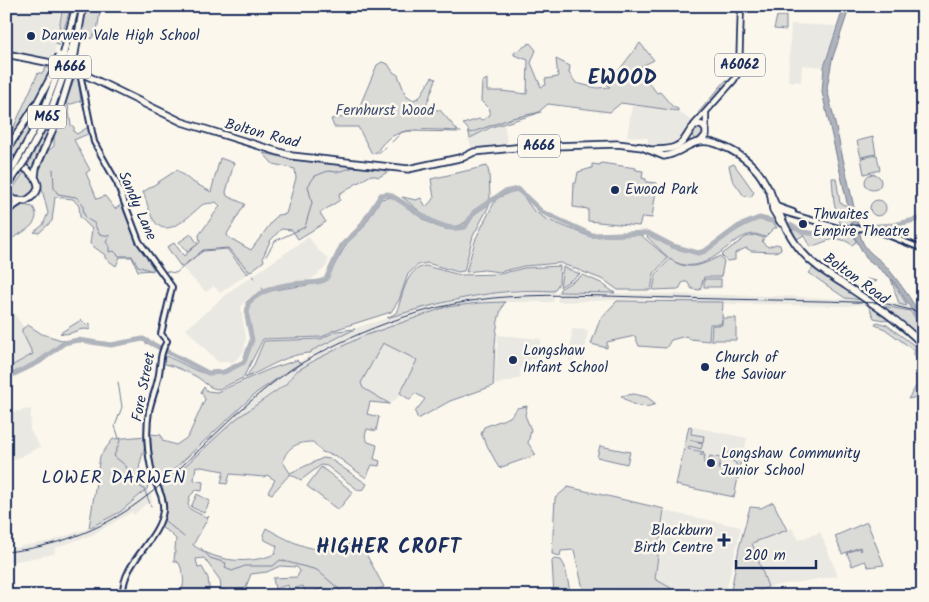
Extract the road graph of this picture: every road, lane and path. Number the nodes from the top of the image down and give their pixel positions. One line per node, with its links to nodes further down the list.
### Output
1 (75, 6): 5 (highway, M65)
2 (82, 6): 5 (highway, M65)
3 (741, 6): 8 (main road, A6062)
4 (6, 54): 7 (highway, A666)
5 (67, 57): 6 (highway, M65, bridge); 6 (highway, M65, bridge)
6 (62, 71): 16 (highway, M65); 19 (highway, M65, bridge); 20 (highway)
7 (82, 72): 14 (highway, Bolton Road / A666); 28 (main road, Sandy Lane)
8 (707, 111): 9 (main road, A6062); 10 (main road)
9 (694, 126): 10 (highway); 11 (highway, A666)
10 (706, 131): 12 (highway); 13 (highway)
11 (690, 134): 12 (highway); 15 (highway, A666)
12 (699, 141): 13 (highway); 17 (highway)
13 (717, 144): 26 (highway, Bolton Road)
14 (650, 150): 15 (highway, Bolton Road / A666); 17 (highway, Bolton Road / A666)
15 (658, 150): 17 (highway)
16 (6, 151)
17 (669, 155)
18 (6, 156): 20 (highway)
19 (17, 167): 21 (highway, M65); 22 (highway, M65)
20 (35, 176): 24 (highway)
21 (6, 177)
22 (6, 188)
23 (6, 195): 24 (highway)
24 (22, 201): 25 (highway)
25 (6, 211)
26 (777, 211): 27 (main road); 29 (highway, Bolton Road)
27 (923, 249)
28 (166, 341): 30 (main road, Fore Street)
29 (923, 346)
30 (123, 596)

